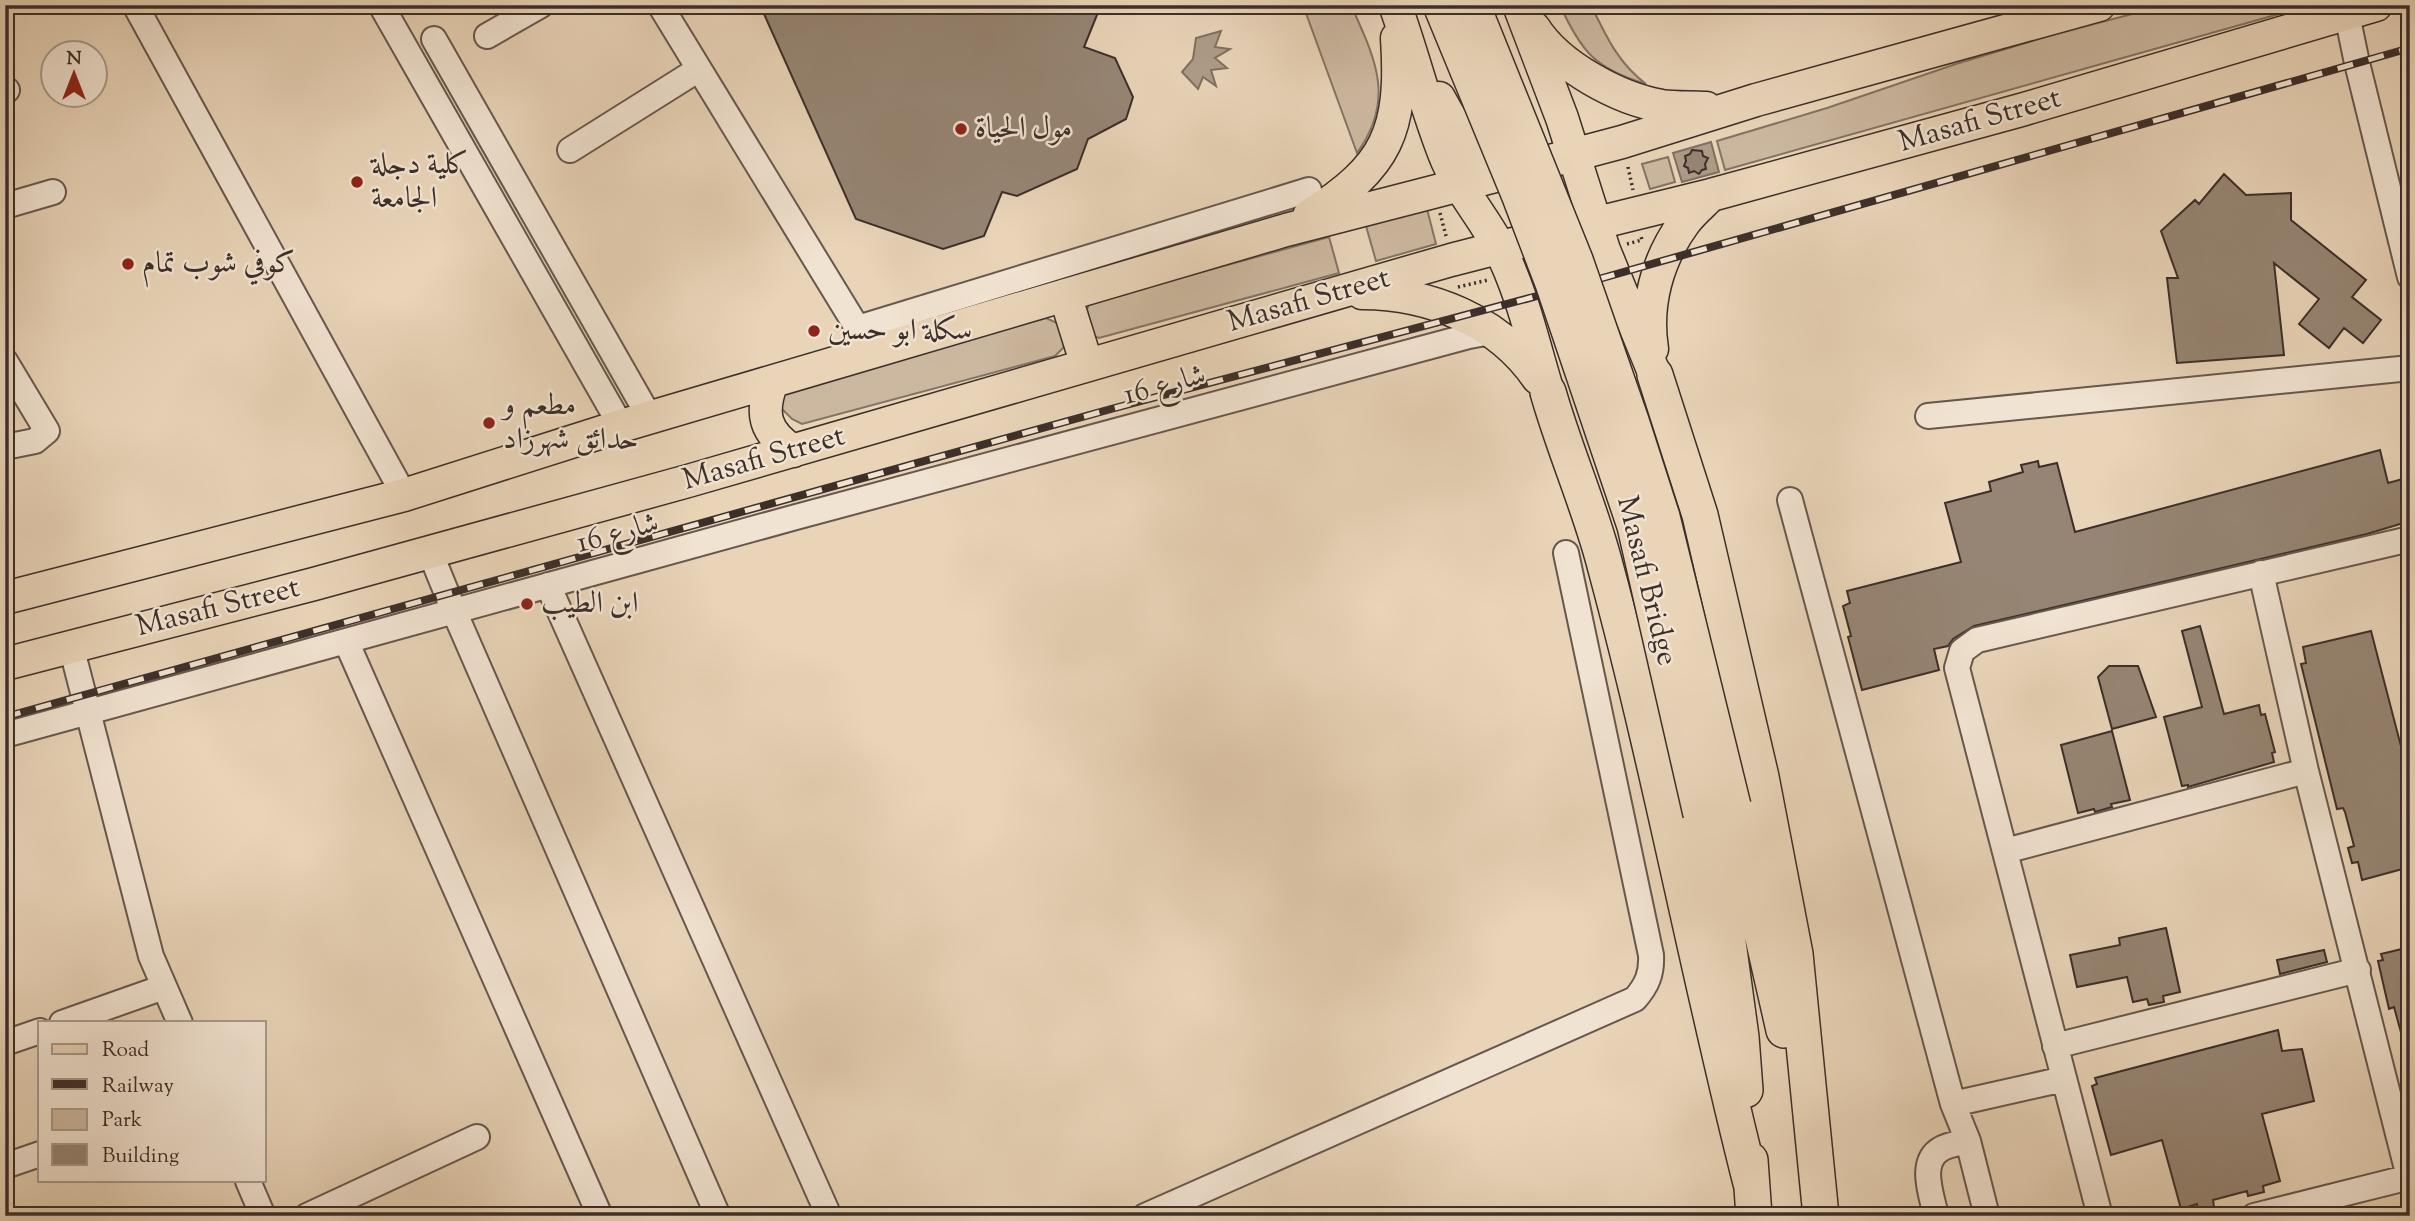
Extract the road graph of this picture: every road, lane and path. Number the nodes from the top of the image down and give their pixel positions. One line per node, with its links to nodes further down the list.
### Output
1 (135, 5): 50 (street)
2 (381, 5): 46 (street)
3 (541, 5): 11 (street)
4 (660, 5): 15 (street)
5 (1395, 5): 14 (main road); 29 (main road)
6 (1441, 5): 65 (highway, Masafi Bridge, bridge)
7 (1472, 5): 65 (highway, Masafi Bridge, bridge)
8 (1519, 5): 13 (main road); 17 (main road)
9 (2099, 5): 17 (main road)
10 (2356, 8): 25 (main road, Masafi Street); 31 (street)
11 (486, 36)
12 (434, 39): 46 (street)
13 (1533, 41): 16 (main road); 21 (main road)
14 (1417, 57): 18 (main road); 22 (main road); 22 (main road, Masafi Street)
15 (699, 69): 20 (street); 36 (street)
16 (1521, 81)
17 (1756, 100): 19 (main road)
18 (1467, 104)
19 (1622, 142): 21 (main road); 27 (path)
20 (570, 150)
21 (1564, 158): 28 (main road)
22 (1458, 185): 29 (main road, Masafi Street); 30 (main road)
23 (1309, 190): 36 (street)
24 (53, 192): 26 (street)
25 (1711, 195): 27 (main road, Masafi Street); 39 (main road)
26 (5, 205)
27 (1638, 212): 28 (main road, Masafi Street); 28 (path)
28 (1589, 229): 39 (main road)
29 (1286, 230): 33 (main road, Masafi Street)
30 (1510, 245): 32 (main road, Masafi Street); 43 (main road)
31 (2410, 277)
32 (1340, 293): 35 (main road); 40 (main road, Masafi Street)
33 (1065, 295): 36 (main road, Masafi Street); 40 (main road)
34 (1617, 328): 39 (main road)
35 (1491, 332): 43 (main road); 56 (street, شارع 16)
36 (865, 340): 42 (main road, Masafi Street)
37 (1557, 340): 43 (main road)
38 (5, 361): 47 (street)
39 (1651, 363): 80 (highway)
40 (1087, 365): 48 (main road, Masafi Street)
41 (2410, 368): 45 (street)
42 (772, 382): 44 (main road, Masafi Street); 48 (main road)
43 (1545, 382): 83 (highway)
44 (731, 395): 46 (main road, Masafi Street); 49 (main road)
45 (1928, 416)
46 (635, 422): 50 (main road, Masafi Street)
47 (5, 447)
48 (793, 451): 49 (main road, Masafi Street)
49 (745, 465): 53 (main road, Masafi Street)
50 (404, 495): 57 (main road, Masafi Street)
51 (1790, 500): 75 (street)
52 (2410, 539): 55 (street)
53 (430, 552): 58 (street); 60 (main road, Masafi Street)
54 (1566, 554): 90 (street)
55 (2261, 573): 64 (street); 66 (street)
56 (548, 585): 58 (street, شارع 16); 89 (street)
57 (5, 598)
58 (454, 611): 59 (street, شارع 16); 88 (street)
59 (346, 641): 62 (street, شارع 16); 87 (street)
60 (71, 646): 61 (main road, Masafi Street); 62 (street)
61 (5, 664)
62 (89, 712): 63 (street, شارع 16); 68 (street)
63 (5, 735)
64 (2306, 771): 66 (street); 67 (street)
65 (1717, 810): 80 (highway, Masafi Bridge); 83 (highway, Masafi Bridge)
66 (2004, 851): 73 (street)
67 (2358, 970): 73 (street); 81 (street)
68 (164, 987): 69 (street); 70 (street)
69 (68, 1021)
70 (179, 1021)
71 (38, 1032): 72 (street)
72 (5, 1044)
73 (2055, 1046): 74 (street)
74 (2063, 1079): 75 (street); 94 (street)
75 (1953, 1104): 77 (street)
76 (477, 1137): 86 (street)
77 (1968, 1141): 92 (street); 93 (street)
78 (38, 1155): 79 (street)
79 (5, 1166)
80 (1816, 1171): 91 (highway)
81 (2409, 1177): 84 (street)
82 (248, 1182): 85 (street)
83 (1753, 1200)
84 (2258, 1215)
85 (263, 1216)
86 (307, 1216)
87 (600, 1216)
88 (718, 1216)
89 (829, 1216)
90 (1144, 1216)
91 (1821, 1216)
92 (1936, 1216)
93 (1987, 1216)
94 (2100, 1216)

